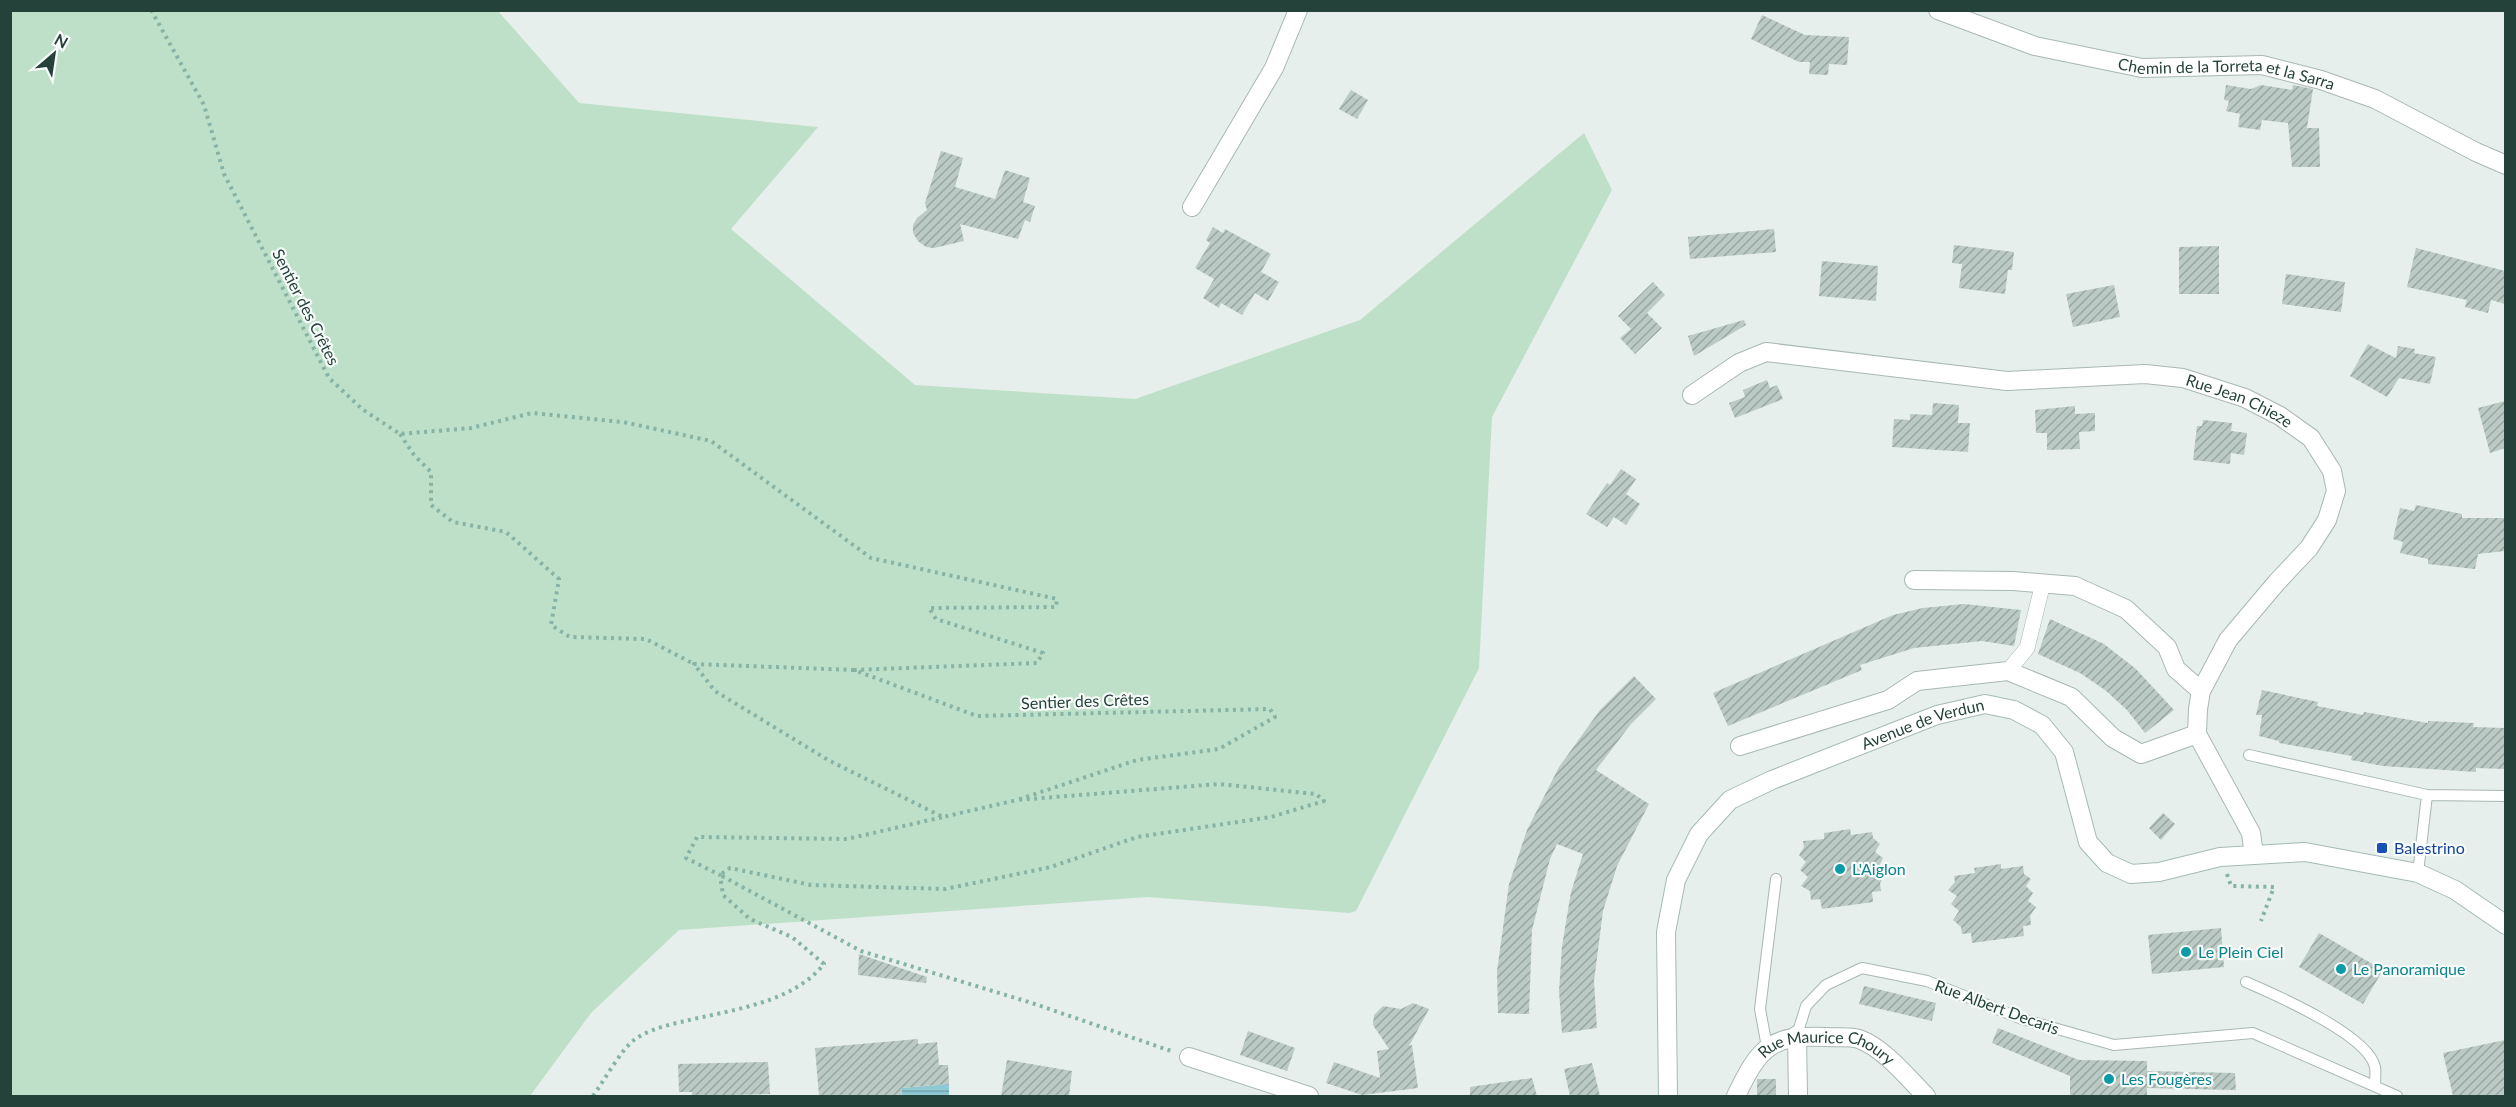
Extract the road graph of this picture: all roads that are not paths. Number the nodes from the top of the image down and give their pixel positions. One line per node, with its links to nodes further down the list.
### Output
1 (1298, 10): 4 (street)
2 (1938, 10): 3 (street, Chemin de la Torreta et la Sarra)
3 (2505, 165)
4 (1192, 207)
5 (1692, 395): 9 (street, Rue Jean Chieze)
6 (1914, 580): 7 (street)
7 (2043, 583): 8 (street); 9 (street)
8 (2008, 671): 10 (street); 11 (street)
9 (2201, 691): 10 (street, Rue Jean Chieze)
10 (2197, 734): 15 (street)
11 (1740, 746)
12 (2249, 755): 13 (lane)
13 (2427, 795): 14 (lane); 16 (lane)
14 (2505, 796)
15 (2254, 855): 16 (street, Avenue de Verdun); 25 (street, Avenue de Verdun)
16 (2418, 873): 18 (street, Avenue de Verdun)
17 (1776, 879): 21 (lane)
18 (2505, 925)
19 (2246, 982): 23 (lane)
20 (1797, 1035): 21 (street, Rue Maurice Choury); 23 (lane, Rue Albert Decaris); 27 (street); 28 (street, Rue Maurice Choury)
21 (1767, 1047): 26 (street, Rue Maurice Choury)
22 (1188, 1057): 24 (street)
23 (2375, 1085): 29 (lane, Rue Albert Decaris)
24 (1309, 1096)
25 (1668, 1096)
26 (1736, 1096)
27 (1798, 1096)
28 (1926, 1096)
29 (2397, 1096)

